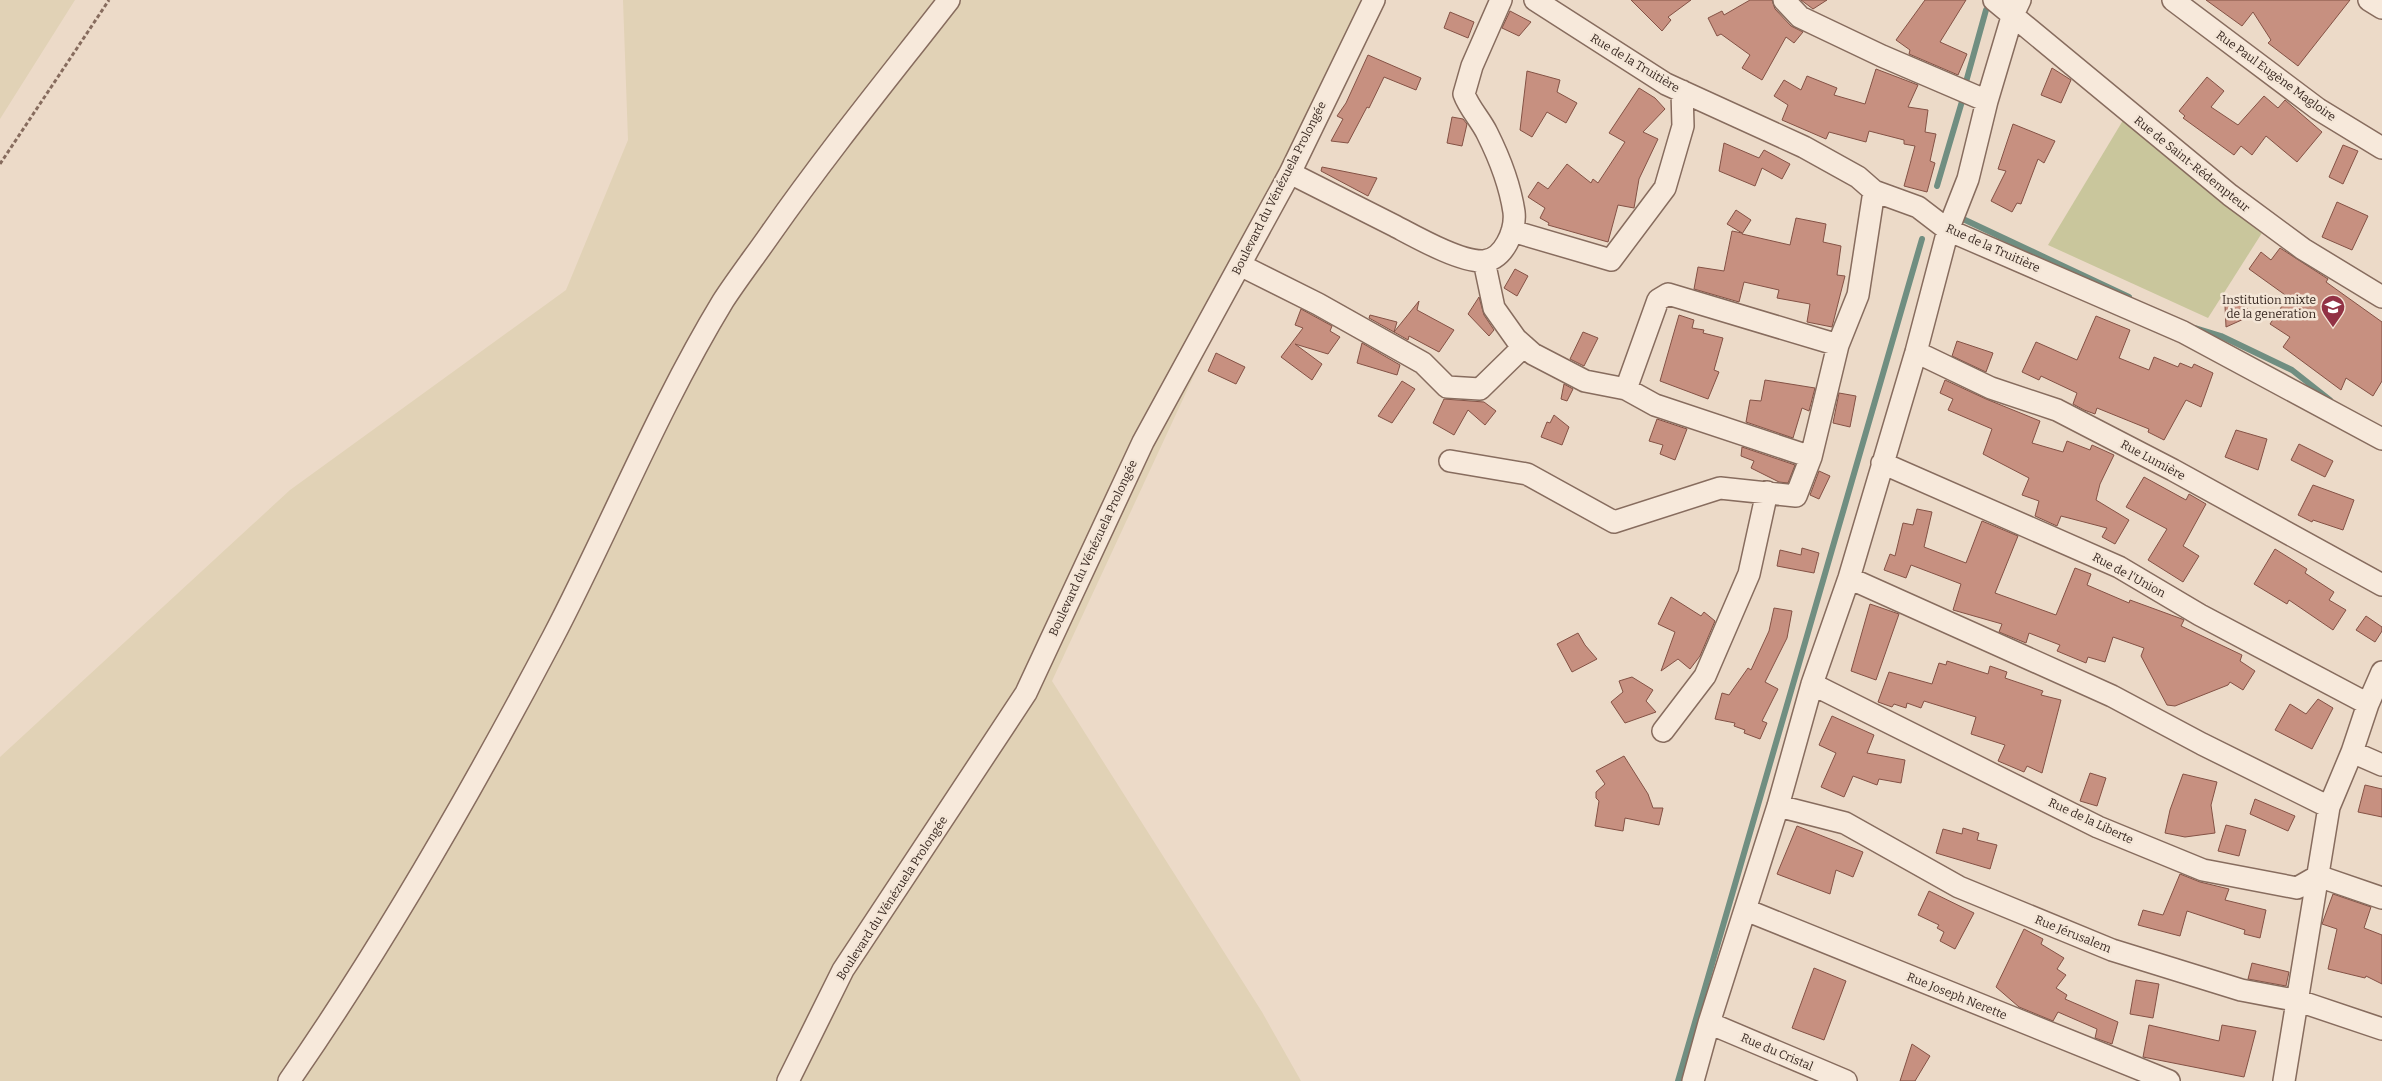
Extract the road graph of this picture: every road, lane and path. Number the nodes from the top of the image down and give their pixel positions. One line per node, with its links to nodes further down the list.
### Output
1 (109, 0): 15 (path)
2 (949, 0): 48 (street)
3 (1374, 0): 16 (street, Boulevard du Vénézuela Prolongée)
4 (1500, 0): 19 (street)
5 (1535, 0): 12 (street, Rue de la Truitière)
6 (1784, 0): 13 (street)
7 (1994, 0): 10 (street, Rue de Saint-Rédempteur)
8 (2173, 0): 14 (street, Rue Paul Eugène Magloire)
9 (2369, 0): 11 (street)
10 (2016, 8): 13 (street); 22 (street, Rue de Saint-Rédempteur)
11 (2382, 8)
12 (1682, 91): 17 (street, Rue de la Truitière); 19 (street)
13 (1987, 101): 18 (street)
14 (2382, 148)
15 (0, 164)
16 (1290, 173): 20 (street); 21 (street, Boulevard du Vénézuela Prolongée)
17 (1874, 191): 18 (street, Rue de la Truitière); 23 (street)
18 (1948, 230): 25 (street); 27 (street, Rue de la Truitière)
19 (1512, 231): 20 (street)
20 (1484, 261): 24 (street)
21 (1240, 265): 24 (street); 49 (street, Boulevard du Vénézuela Prolongée)
22 (2382, 297)
23 (1838, 345): 26 (street); 28 (street)
24 (1524, 346): 26 (street)
25 (1916, 352): 30 (street); 33 (street, Rue Lumière)
26 (1626, 389): 28 (street)
27 (2382, 439)
28 (1811, 458): 31 (street)
29 (1450, 461): 31 (street)
30 (1882, 462): 32 (street); 36 (street, Rue de l'Union)
31 (1767, 492): 37 (street)
32 (1849, 578): 35 (street); 41 (street)
33 (2382, 585)
34 (2382, 672): 36 (street)
35 (1812, 684): 40 (street); 42 (street, Rue de la Liberte)
36 (2368, 704): 38 (street)
37 (1663, 731)
38 (2352, 752): 39 (street); 41 (street)
39 (2382, 766)
40 (1778, 806): 44 (street); 45 (street, Rue Jérusalem)
41 (2329, 807): 42 (street)
42 (2318, 876): 43 (street); 45 (street)
43 (2382, 898)
44 (1746, 910): 46 (street); 52 (street, Rue Joseph Nerette)
45 (2299, 1001): 47 (street, Rue Jérusalem); 53 (street)
46 (1709, 1023): 50 (street); 51 (street, Rue du Cristal)
47 (2382, 1029)
48 (289, 1081)
49 (788, 1081)
50 (1693, 1081)
51 (1846, 1081)
52 (2169, 1081)
53 (2284, 1081)

